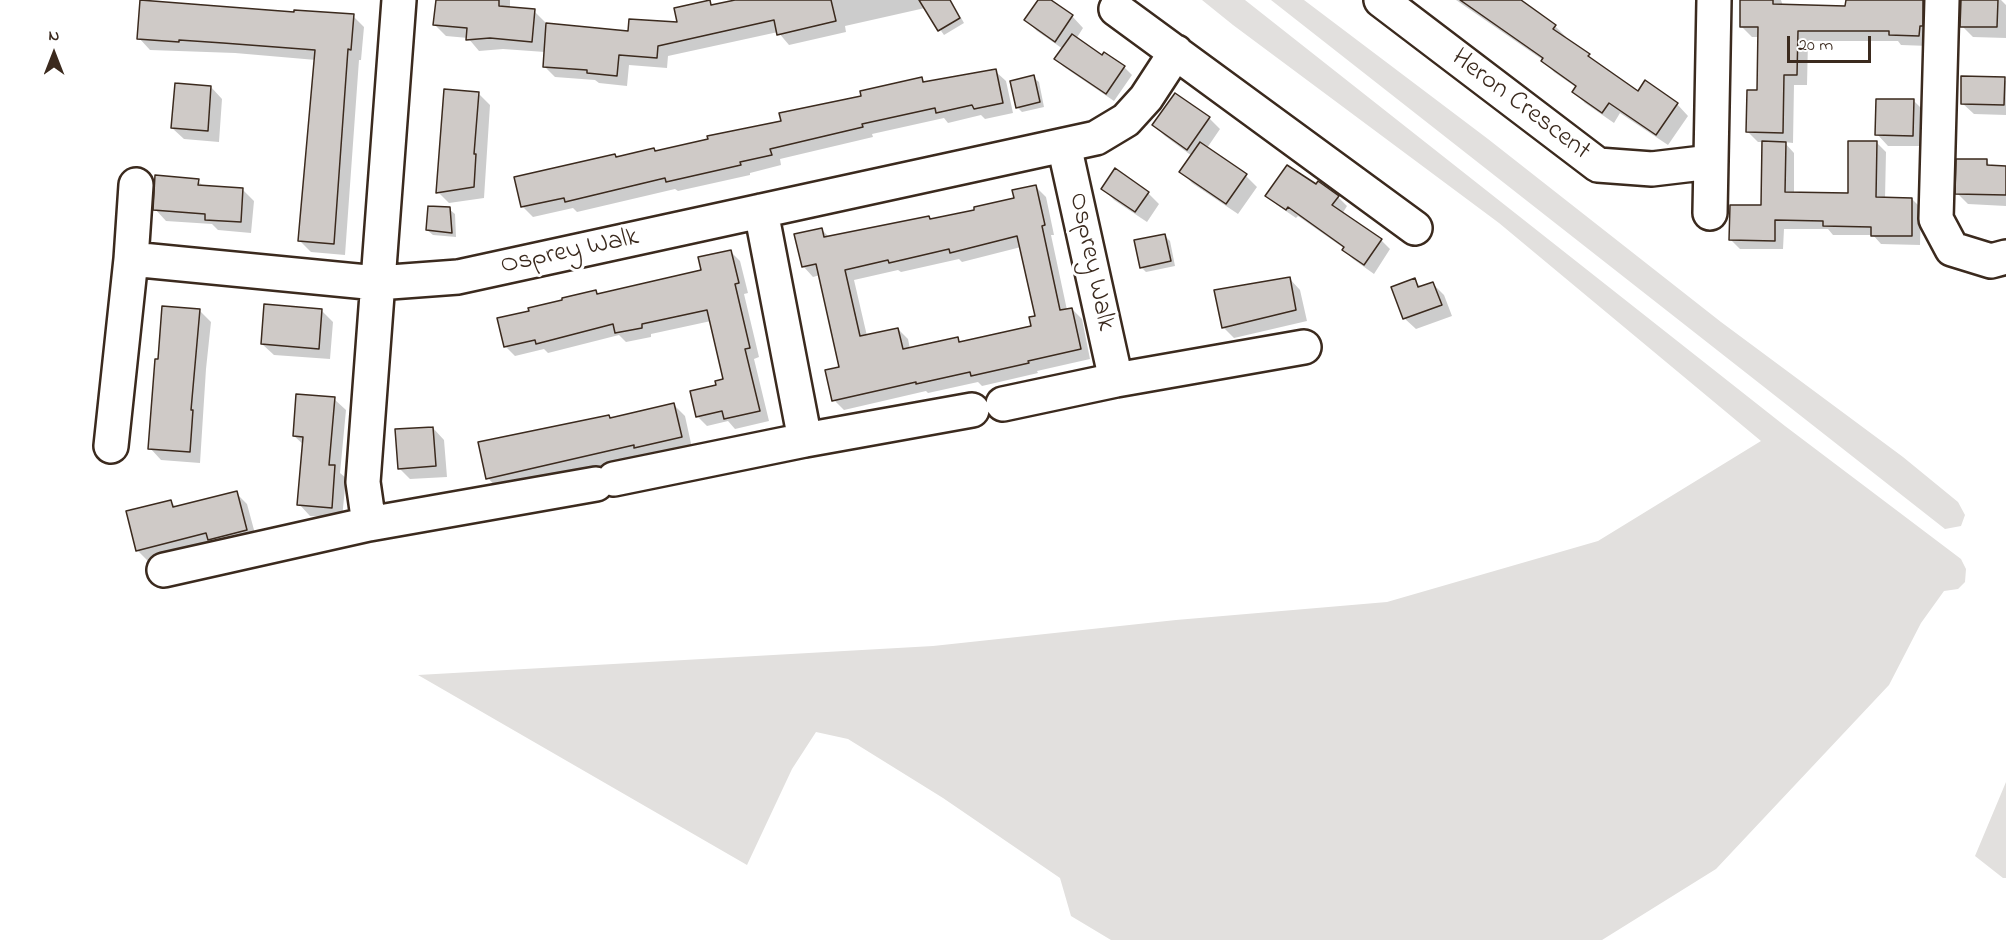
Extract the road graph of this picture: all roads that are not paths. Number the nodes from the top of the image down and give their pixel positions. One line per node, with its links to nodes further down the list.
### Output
1 (399, 0): 15 (street)
2 (1381, 0): 8 (street, Heron Crescent)
3 (1714, 0): 8 (street)
4 (1942, 0): 13 (street)
5 (1116, 9): 6 (street)
6 (1176, 52): 7 (street, Osprey Walk); 12 (street)
7 (1064, 145): 10 (street, Osprey Walk); 17 (street, Osprey Walk)
8 (1711, 162): 11 (street)
9 (136, 185): 14 (street)
10 (761, 211): 15 (street, Osprey Walk); 18 (street)
11 (1710, 213)
12 (1415, 228)
13 (2006, 257)
14 (131, 259): 15 (street, Osprey Walk); 19 (street)
15 (377, 283): 20 (street)
16 (1304, 347): 17 (street)
17 (1116, 380): 18 (street)
18 (805, 440): 20 (street)
19 (111, 446)
20 (369, 524): 21 (street)
21 (164, 570)

